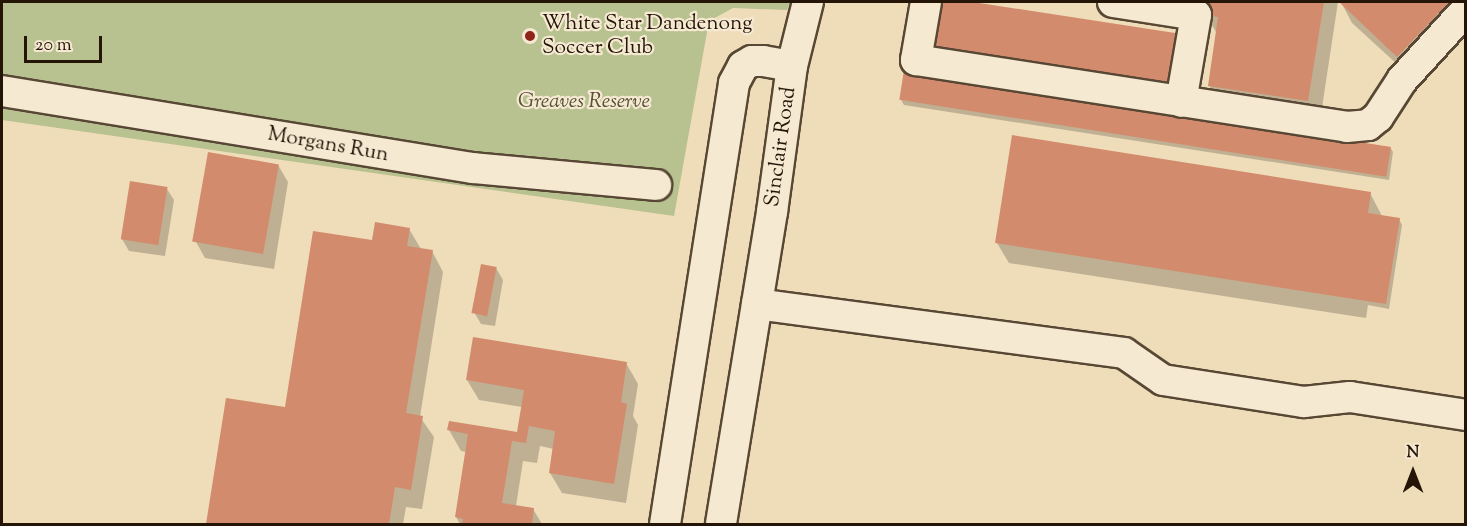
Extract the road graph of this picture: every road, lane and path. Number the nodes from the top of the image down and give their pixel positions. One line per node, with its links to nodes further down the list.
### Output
1 (808, 2): 5 (street)
2 (926, 2): 7 (street)
3 (1113, 2): 7 (street)
4 (1466, 10): 7 (street)
5 (792, 66): 9 (street, Sinclair Road); 11 (street, Sinclair Road)
6 (2, 91): 8 (street, Morgans Run)
7 (1182, 102)
8 (656, 185)
9 (757, 304): 10 (street); 12 (street, Sinclair Road)
10 (1466, 415)
11 (665, 525)
12 (721, 525)

